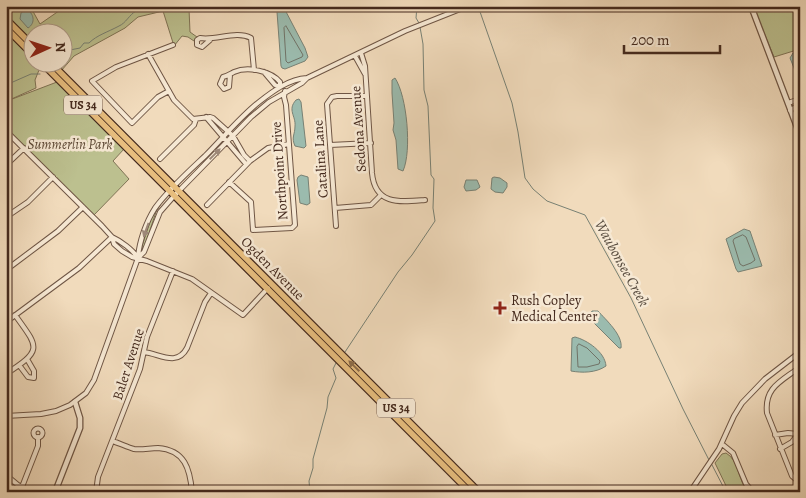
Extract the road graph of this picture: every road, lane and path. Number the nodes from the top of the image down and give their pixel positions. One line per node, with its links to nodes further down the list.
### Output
1 (468, 6): 10 (street)
2 (751, 6): 24 (street)
3 (6, 19): 5 (main road)
4 (6, 28): 7 (main road)
5 (22, 36)
6 (210, 40): 12 (street)
7 (22, 44)
8 (173, 45): 9 (street)
9 (148, 54): 19 (street); 19 (street)
10 (361, 54): 11 (street); 15 (street, Sedona Avenue)
11 (355, 56): 15 (street, Sedona Avenue); 17 (street)
12 (254, 70): 16 (street); 18 (street)
13 (51, 72): 45 (main road, Ogden Avenue / US 34)
14 (60, 72): 45 (main road, Ogden Avenue / US 34)
15 (366, 74): 21 (street, Sedona Avenue)
16 (230, 75)
17 (307, 78): 18 (street); 20 (street)
18 (280, 87): 20 (street); 31 (street)
19 (169, 92): 29 (street)
20 (284, 92): 23 (street); 25 (street, Northpoint Drive)
21 (367, 96): 36 (street, Sedona Avenue); 38 (street, Catalina Lane)
22 (800, 99): 24 (street)
23 (272, 100): 25 (street, Northpoint Drive); 33 (street)
24 (788, 103): 27 (street)
25 (286, 105): 37 (street, Northpoint Drive)
26 (800, 105): 27 (street)
27 (790, 110): 32 (street)
28 (206, 117): 29 (street); 31 (street); 34 (street)
29 (196, 119): 40 (street)
30 (6, 131): 39 (street)
31 (228, 132): 33 (street); 34 (street)
32 (800, 135)
33 (233, 136): 35 (street); 41 (street)
34 (224, 137): 35 (street); 45 (street)
35 (228, 141): 41 (street); 45 (street, one-way to 35)
36 (371, 143): 38 (street); 46 (street, Sedona Avenue)
37 (289, 144): 41 (street); 44 (street, Northpoint Drive)
38 (330, 146): 50 (street, Catalina Lane)
39 (24, 148): 42 (street); 43 (street)
40 (160, 159)
41 (248, 162): 44 (street)
42 (6, 165)
43 (54, 177): 49 (street); 51 (street)
44 (229, 182): 48 (street)
45 (174, 191): 54 (street); 57 (main road, Ogden Avenue / US 34)
46 (381, 195): 47 (street); 50 (street)
47 (425, 200)
48 (207, 205)
49 (83, 207): 53 (street); 55 (street)
50 (335, 208): 52 (street, Catalina Lane)
51 (6, 217)
52 (336, 226)
53 (112, 237): 54 (street); 59 (street)
54 (138, 258): 56 (street); 69 (street)
55 (6, 270)
56 (173, 271): 58 (street); 61 (street, Baler Avenue)
57 (269, 286): 58 (street); 84 (main road, Ogden Avenue / US 34); 85 (main road, Ogden Avenue / US 34, one-way to 57)
58 (212, 293): 61 (street)
59 (15, 315): 60 (street); 64 (street)
60 (6, 322)
61 (144, 352): 73 (street, Baler Avenue)
62 (800, 352): 63 (street)
63 (795, 356): 65 (street); 74 (street)
64 (26, 359): 66 (street); 66 (street)
65 (800, 363)
66 (19, 365): 68 (street)
67 (800, 367): 71 (street)
68 (6, 374)
69 (75, 402): 70 (street); 81 (street)
70 (6, 416)
71 (775, 435): 75 (street); 75 (street)
72 (38, 437): 78 (street)
73 (112, 441): 82 (street, Baler Avenue); 83 (street)
74 (722, 444): 86 (street); 87 (street)
75 (780, 449): 77 (street)
76 (6, 475): 78 (street)
77 (800, 483)
78 (22, 487): 79 (street); 80 (street)
79 (20, 492)
80 (34, 492)
81 (55, 492)
82 (96, 492)
83 (192, 492)
84 (470, 492)
85 (479, 492)
86 (690, 492)
87 (753, 492)

